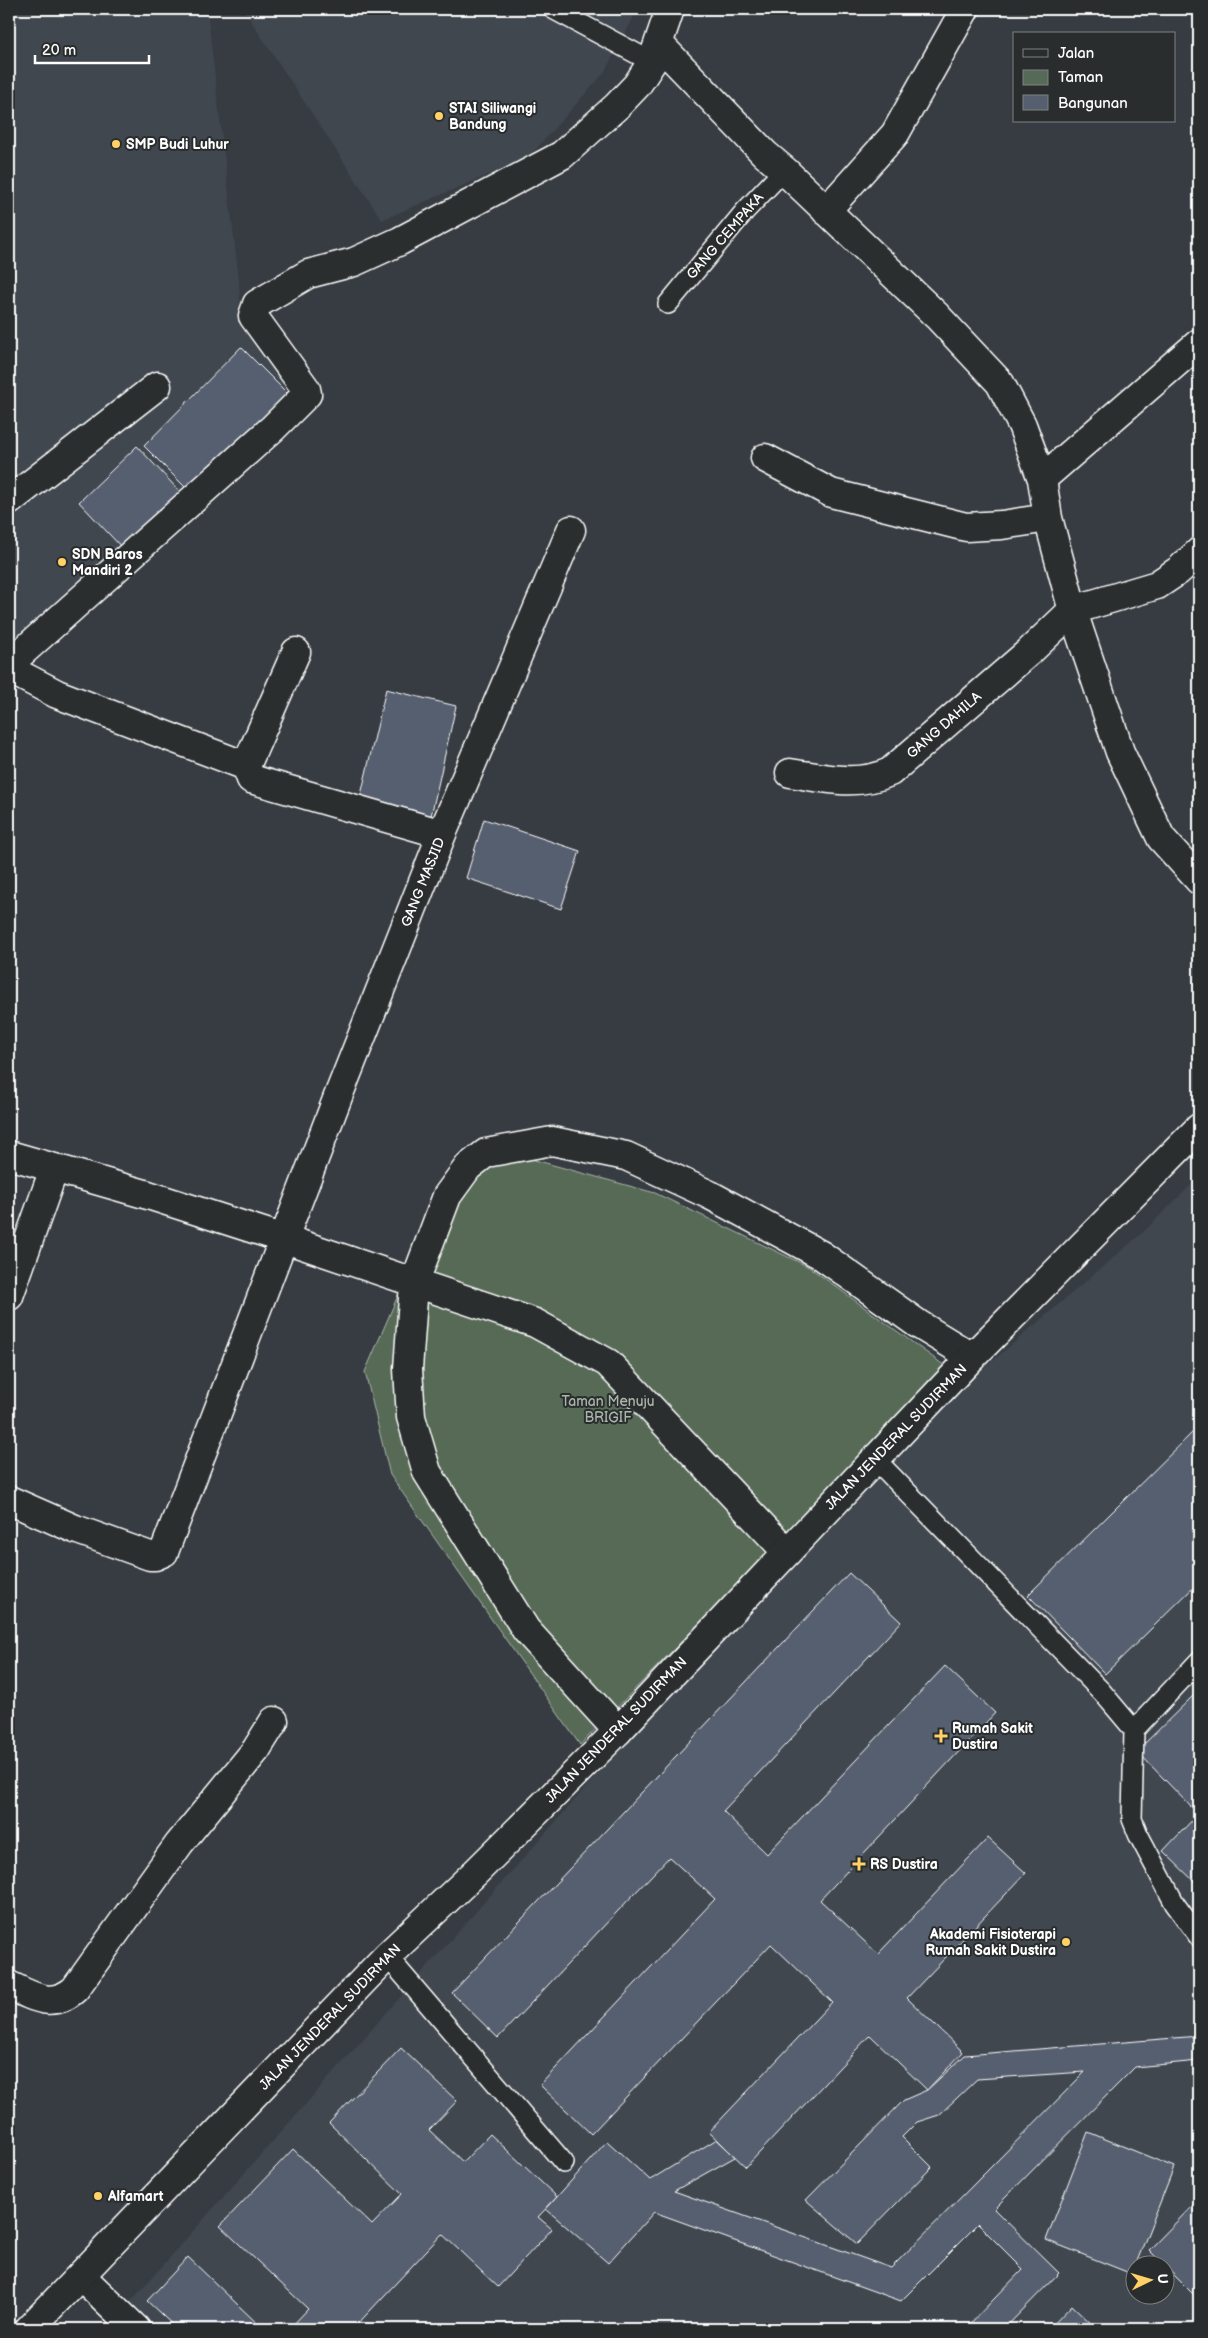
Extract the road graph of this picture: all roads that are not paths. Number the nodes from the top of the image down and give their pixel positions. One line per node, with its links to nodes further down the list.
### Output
1 (553, 9): 4 (lane)
2 (964, 9): 6 (street)
3 (667, 10): 4 (street)
4 (656, 53): 5 (street); 18 (street)
5 (784, 170): 6 (street); 7 (lane, GANG CEMPAKA)
6 (826, 211): 11 (street)
7 (668, 304)
8 (1199, 343): 11 (street)
9 (157, 386): 12 (street)
10 (765, 458): 13 (street)
11 (1042, 479): 13 (street)
12 (9, 501)
13 (1048, 518): 16 (street)
14 (571, 530): 22 (street, GANG MASJID)
15 (1199, 552): 16 (street)
16 (1073, 610): 21 (street, GANG DAHILA); 23 (street)
17 (296, 652): 20 (street)
18 (9, 664)
19 (9, 669): 20 (street)
20 (246, 766): 22 (street)
21 (790, 773)
22 (442, 834): 27 (street, GANG MASJID)
23 (1199, 880)
24 (1199, 1128): 30 (street, JALAN JENDERAL SUDIRMAN)
25 (9, 1154): 26 (street)
26 (54, 1170): 27 (street); 29 (street)
27 (285, 1239): 28 (street); 32 (street, GANG MASJID)
28 (414, 1284): 30 (street); 33 (street); 37 (street)
29 (9, 1296)
30 (972, 1357): 31 (street, JALAN JENDERAL SUDIRMAN)
31 (875, 1459): 33 (street, JALAN JENDERAL SUDIRMAN); 36 (lane)
32 (9, 1500)
33 (787, 1552): 37 (street, JALAN JENDERAL SUDIRMAN)
34 (1199, 1661): 36 (lane)
35 (274, 1721): 40 (street)
36 (1134, 1730): 38 (lane)
37 (618, 1731): 39 (street, JALAN JENDERAL SUDIRMAN)
38 (1199, 1937)
39 (387, 1956): 41 (lane); 42 (street, JALAN JENDERAL SUDIRMAN)
40 (9, 1986)
41 (564, 2163)
42 (81, 2276): 43 (street, JALAN JENDERAL SUDIRMAN); 44 (street)
43 (29, 2329)
44 (136, 2329)

